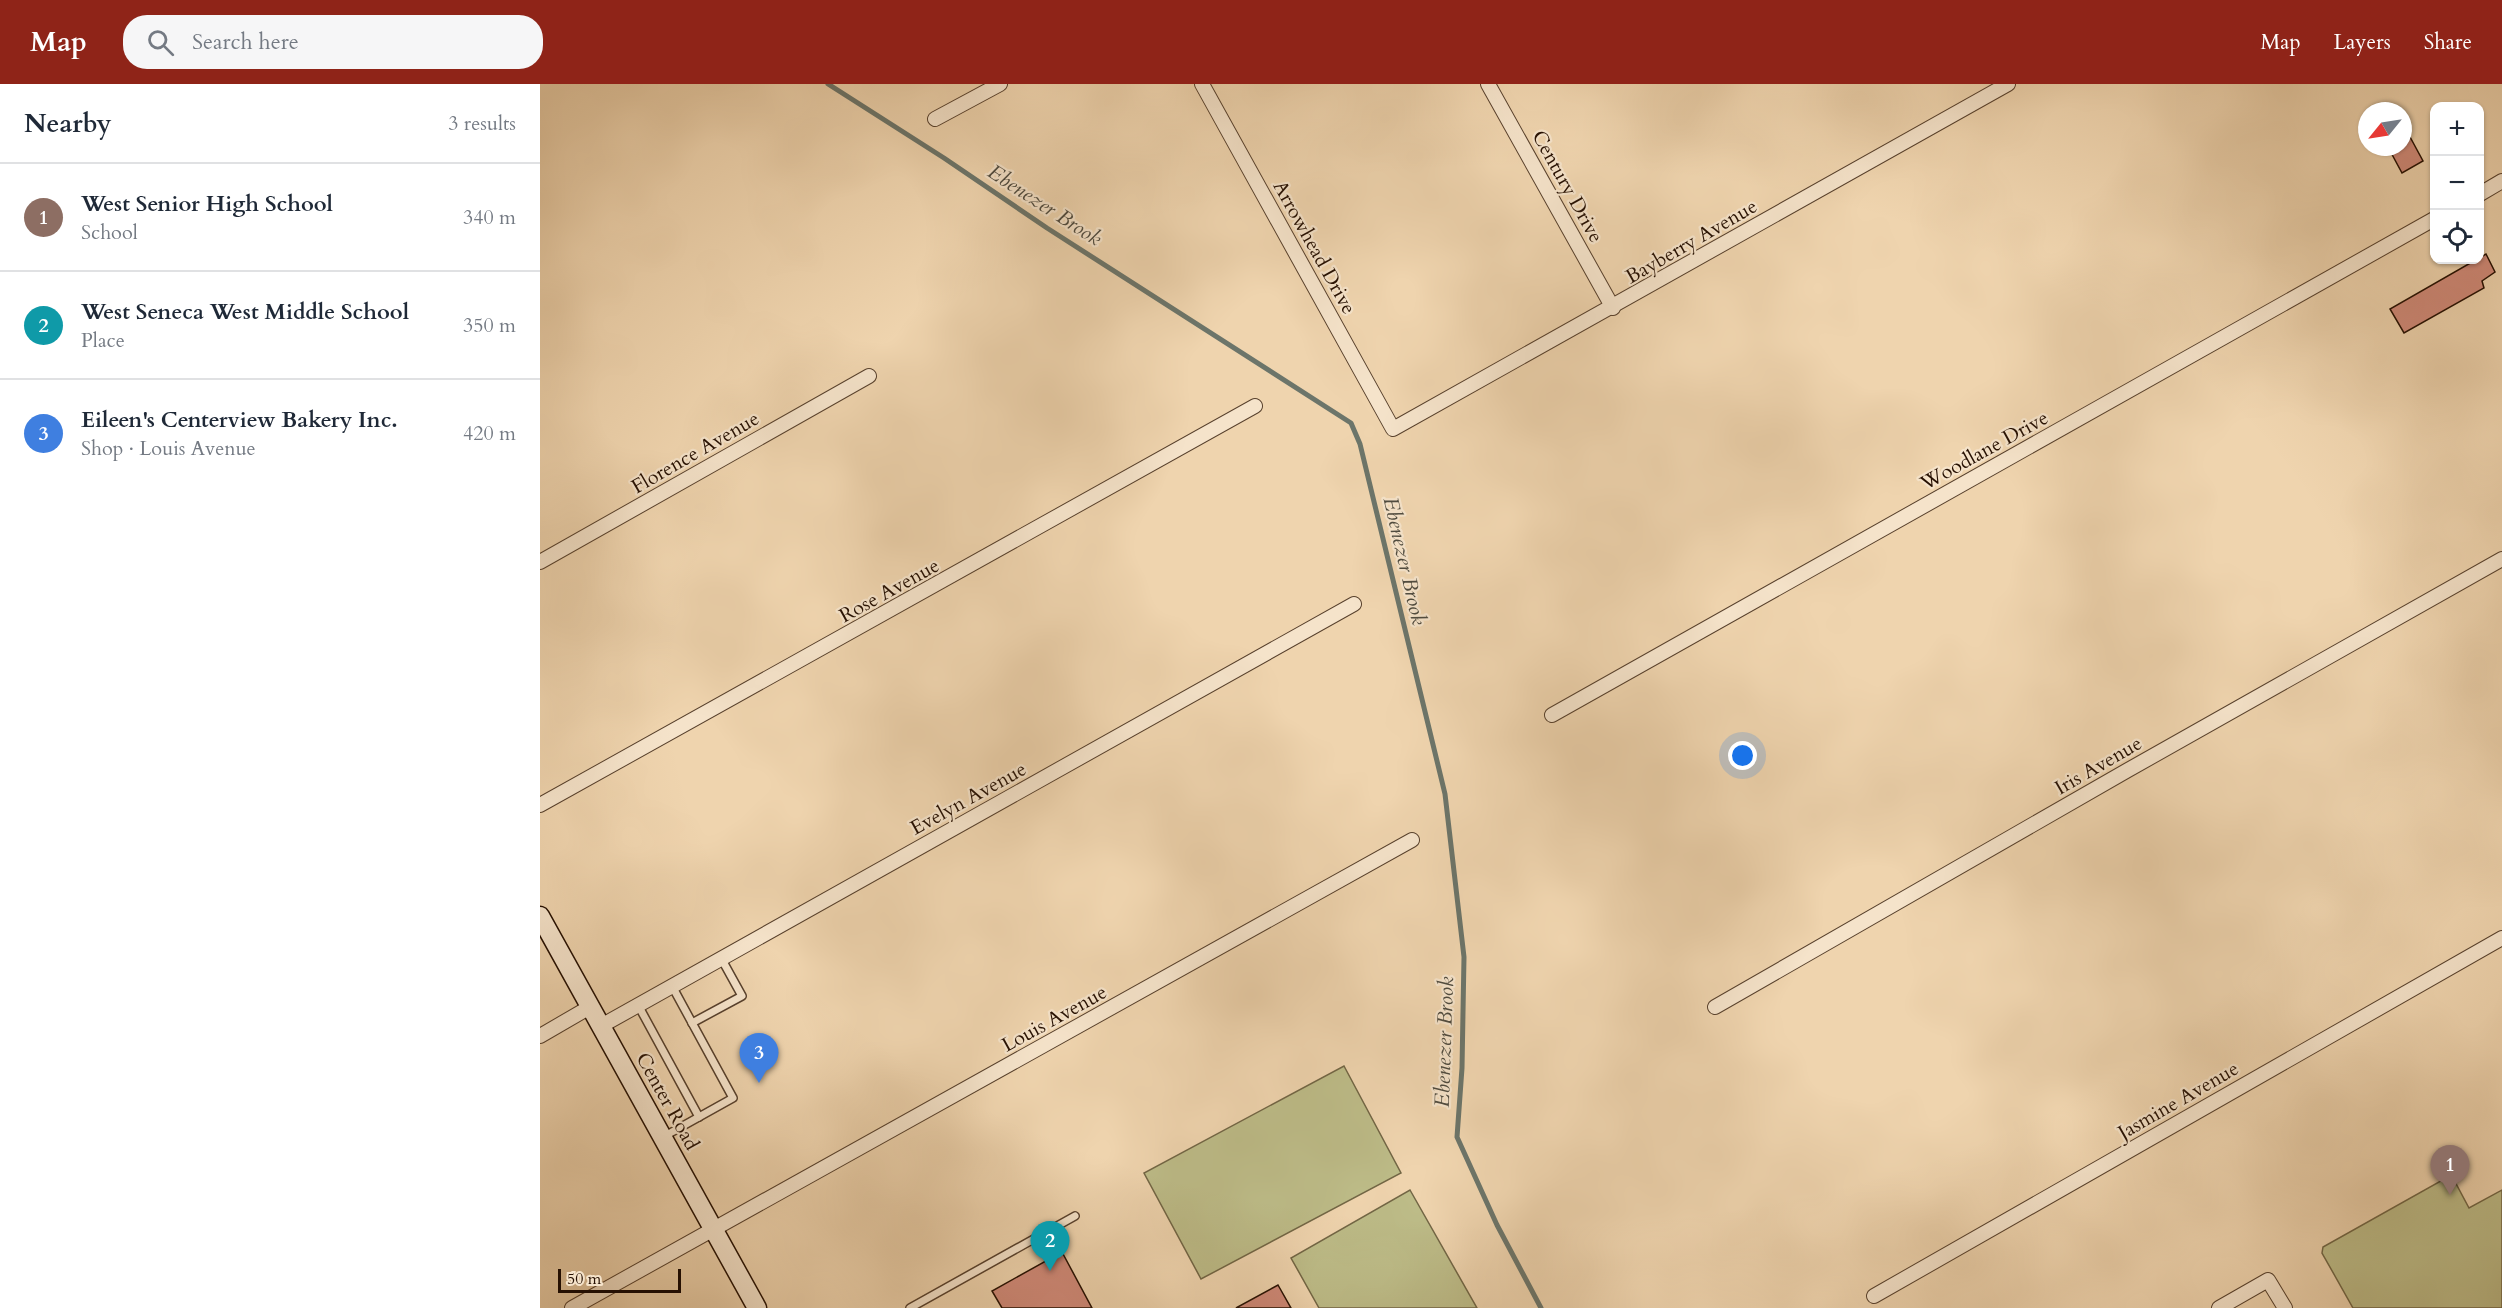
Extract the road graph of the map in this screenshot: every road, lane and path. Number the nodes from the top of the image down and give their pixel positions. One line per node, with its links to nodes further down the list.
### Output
1 (1000, 84): 5 (street)
2 (1202, 84): 12 (street, Arrowhead Drive)
3 (1488, 84): 9 (street, Century Drive)
4 (2008, 84): 9 (street, Bayberry Avenue)
5 (935, 119)
6 (2502, 181): 7 (street)
7 (2484, 192)
8 (2430, 221): 16 (street, Woodlane Drive)
9 (1613, 308): 12 (street, Bayberry Avenue)
10 (869, 376): 14 (street, Florence Avenue)
11 (1256, 406): 17 (street, Rose Avenue)
12 (1393, 429)
13 (2502, 559): 25 (street, Iris Avenue)
14 (540, 562)
15 (1354, 604): 21 (street, Evelyn Avenue)
16 (1552, 715)
17 (540, 805)
18 (1412, 840): 32 (street, Louis Avenue)
19 (540, 916): 24 (main road, Center Road)
20 (2502, 938): 33 (street, Jasmine Avenue)
21 (722, 958): 22 (street, Evelyn Avenue); 26 (lane)
22 (672, 986): 23 (street, Evelyn Avenue); 26 (lane)
23 (638, 1005): 27 (street, Evelyn Avenue); 29 (lane)
24 (590, 1007): 27 (main road, Center Road); 28 (street)
25 (1715, 1008)
26 (692, 1023): 29 (lane)
27 (601, 1026): 30 (main road, Center Road)
28 (540, 1036)
29 (699, 1117): 30 (lane)
30 (663, 1137): 32 (main road, Center Road)
31 (1075, 1216): 36 (lane)
32 (714, 1229): 34 (street, Louis Avenue); 35 (main road, Center Road)
33 (1874, 1296)
34 (572, 1308)
35 (757, 1308)
36 (910, 1308)
37 (2219, 1308): 38 (street)
38 (2285, 1308)

